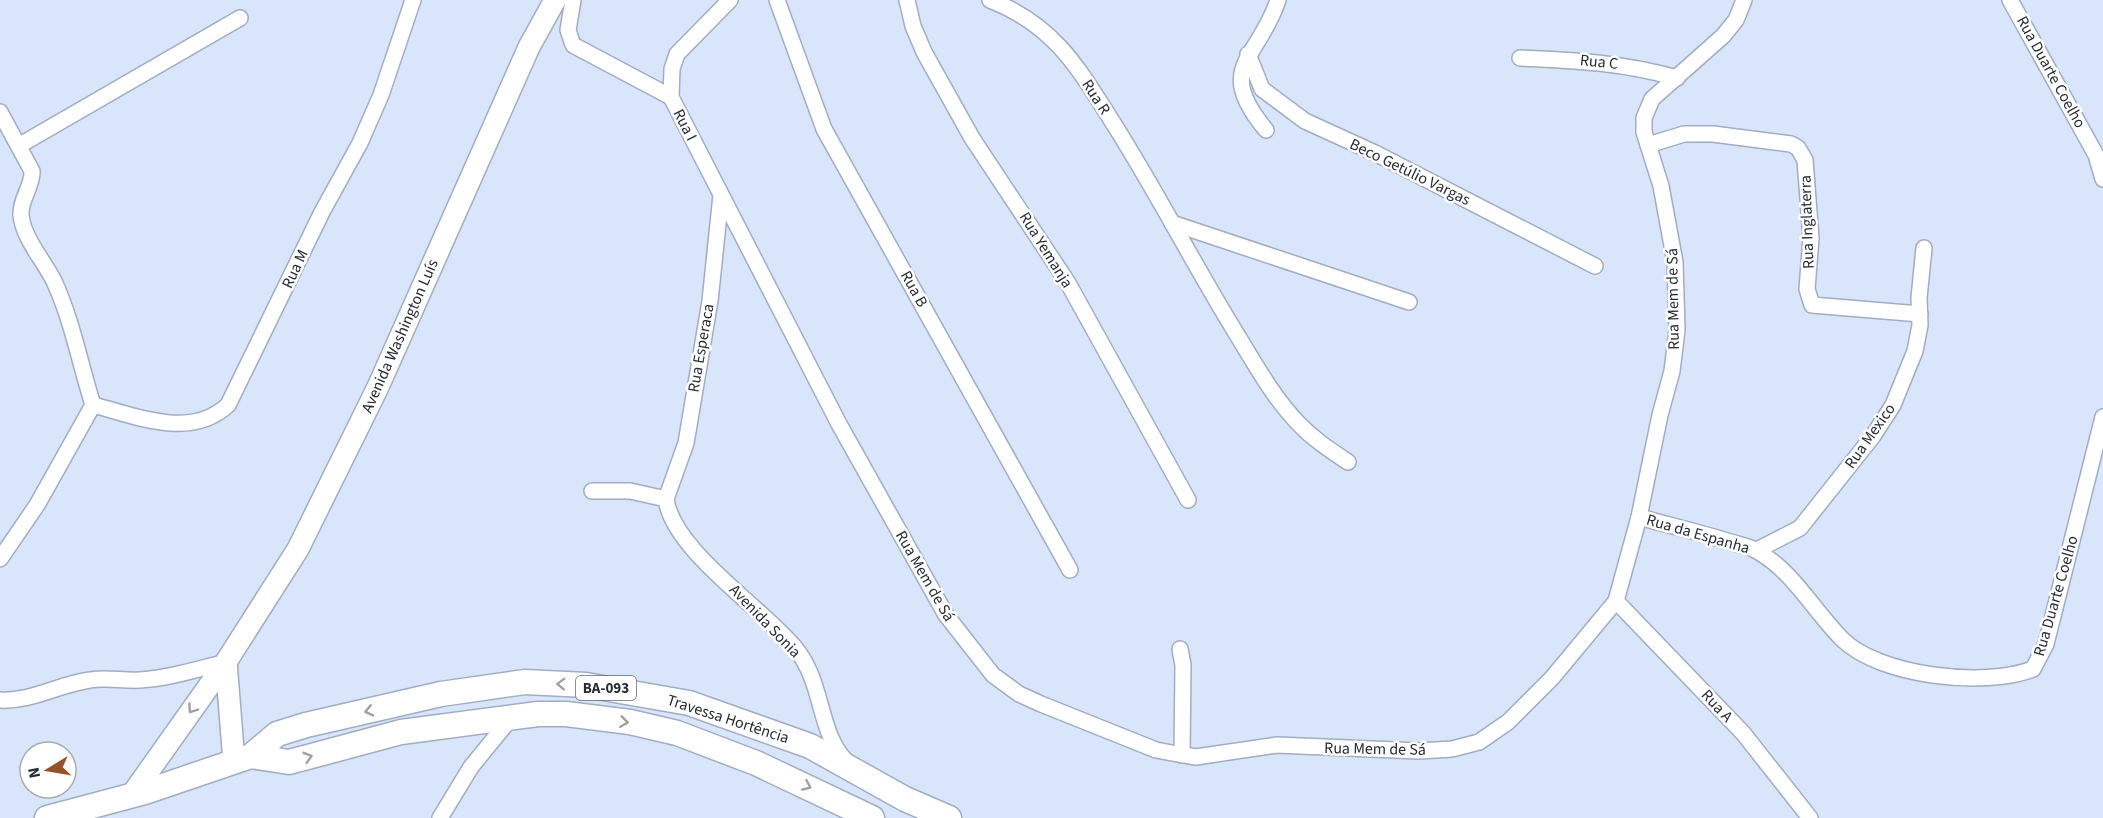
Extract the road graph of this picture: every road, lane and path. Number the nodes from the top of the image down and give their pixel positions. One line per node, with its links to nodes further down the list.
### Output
1 (413, 0): 27 (street, Rua M)
2 (555, 0): 39 (main road, Avenida Washington Luís)
3 (573, 0): 15 (street)
4 (730, 0): 15 (street, Rua I)
5 (777, 0): 36 (street, Rua B)
6 (908, 0): 32 (street, Rua Yemanja)
7 (990, 0): 22 (street, Rua R)
8 (1278, 0): 12 (street)
9 (1744, 0): 14 (street, Rua Mem de Sá)
10 (2010, 0): 20 (street, Rua Duarte Coelho)
11 (240, 18): 18 (street)
12 (1248, 54): 17 (street); 24 (street, Beco Getúlio Vargas)
13 (1520, 58): 14 (street, Rua C)
14 (1677, 78): 19 (street, Rua Mem de Sá)
15 (671, 97): 21 (street, Rua I)
16 (0, 112): 18 (street)
17 (1266, 130)
18 (20, 145): 27 (street)
19 (1648, 145): 26 (street, Rua Inglaterra); 33 (street, Rua Mem de Sá)
20 (2103, 179)
21 (722, 195): 31 (street, Rua Esperaca); 42 (street, Rua Mem de Sá)
22 (1172, 223): 25 (street); 29 (street)
23 (1924, 248): 26 (street, Rua Mexico)
24 (1595, 266)
25 (1410, 302)
26 (1920, 314): 34 (street, Rua Mexico)
27 (93, 405): 35 (street)
28 (2103, 417): 34 (street, Rua Duarte Coelho)
29 (1348, 462)
30 (591, 491): 31 (street)
31 (666, 499): 45 (street, Avenida Sonia)
32 (1188, 500)
33 (1639, 517): 34 (street, Rua da Espanha); 37 (street, Rua Mem de Sá)
34 (1757, 550)
35 (0, 559)
36 (1070, 570)
37 (1616, 601): 42 (street, Rua Mem de Sá); 50 (street, Rua A)
38 (1180, 649): 42 (street)
39 (226, 662): 40 (street); 43 (main road); 44 (main road, Avenida Washington Luís, one-way to 44)
40 (0, 700)
41 (511, 718): 43 (main road, Travessa Hortência / BA-093, one-way to 41); 47 (street); 48 (main road, Travessa Hortência / BA-093, one-way to 48)
42 (1182, 755)
43 (242, 759): 44 (main road, Travessa Hortência / BA-093); 45 (main road, Travessa Hortência / BA-093, one-way to 43)
44 (131, 796): 46 (main road, Travessa Hortência / BA-093)
45 (905, 799): 49 (main road, Travessa Hortência / BA-093)
46 (47, 818)
47 (440, 818)
48 (872, 818)
49 (950, 818)
50 (1810, 818)

